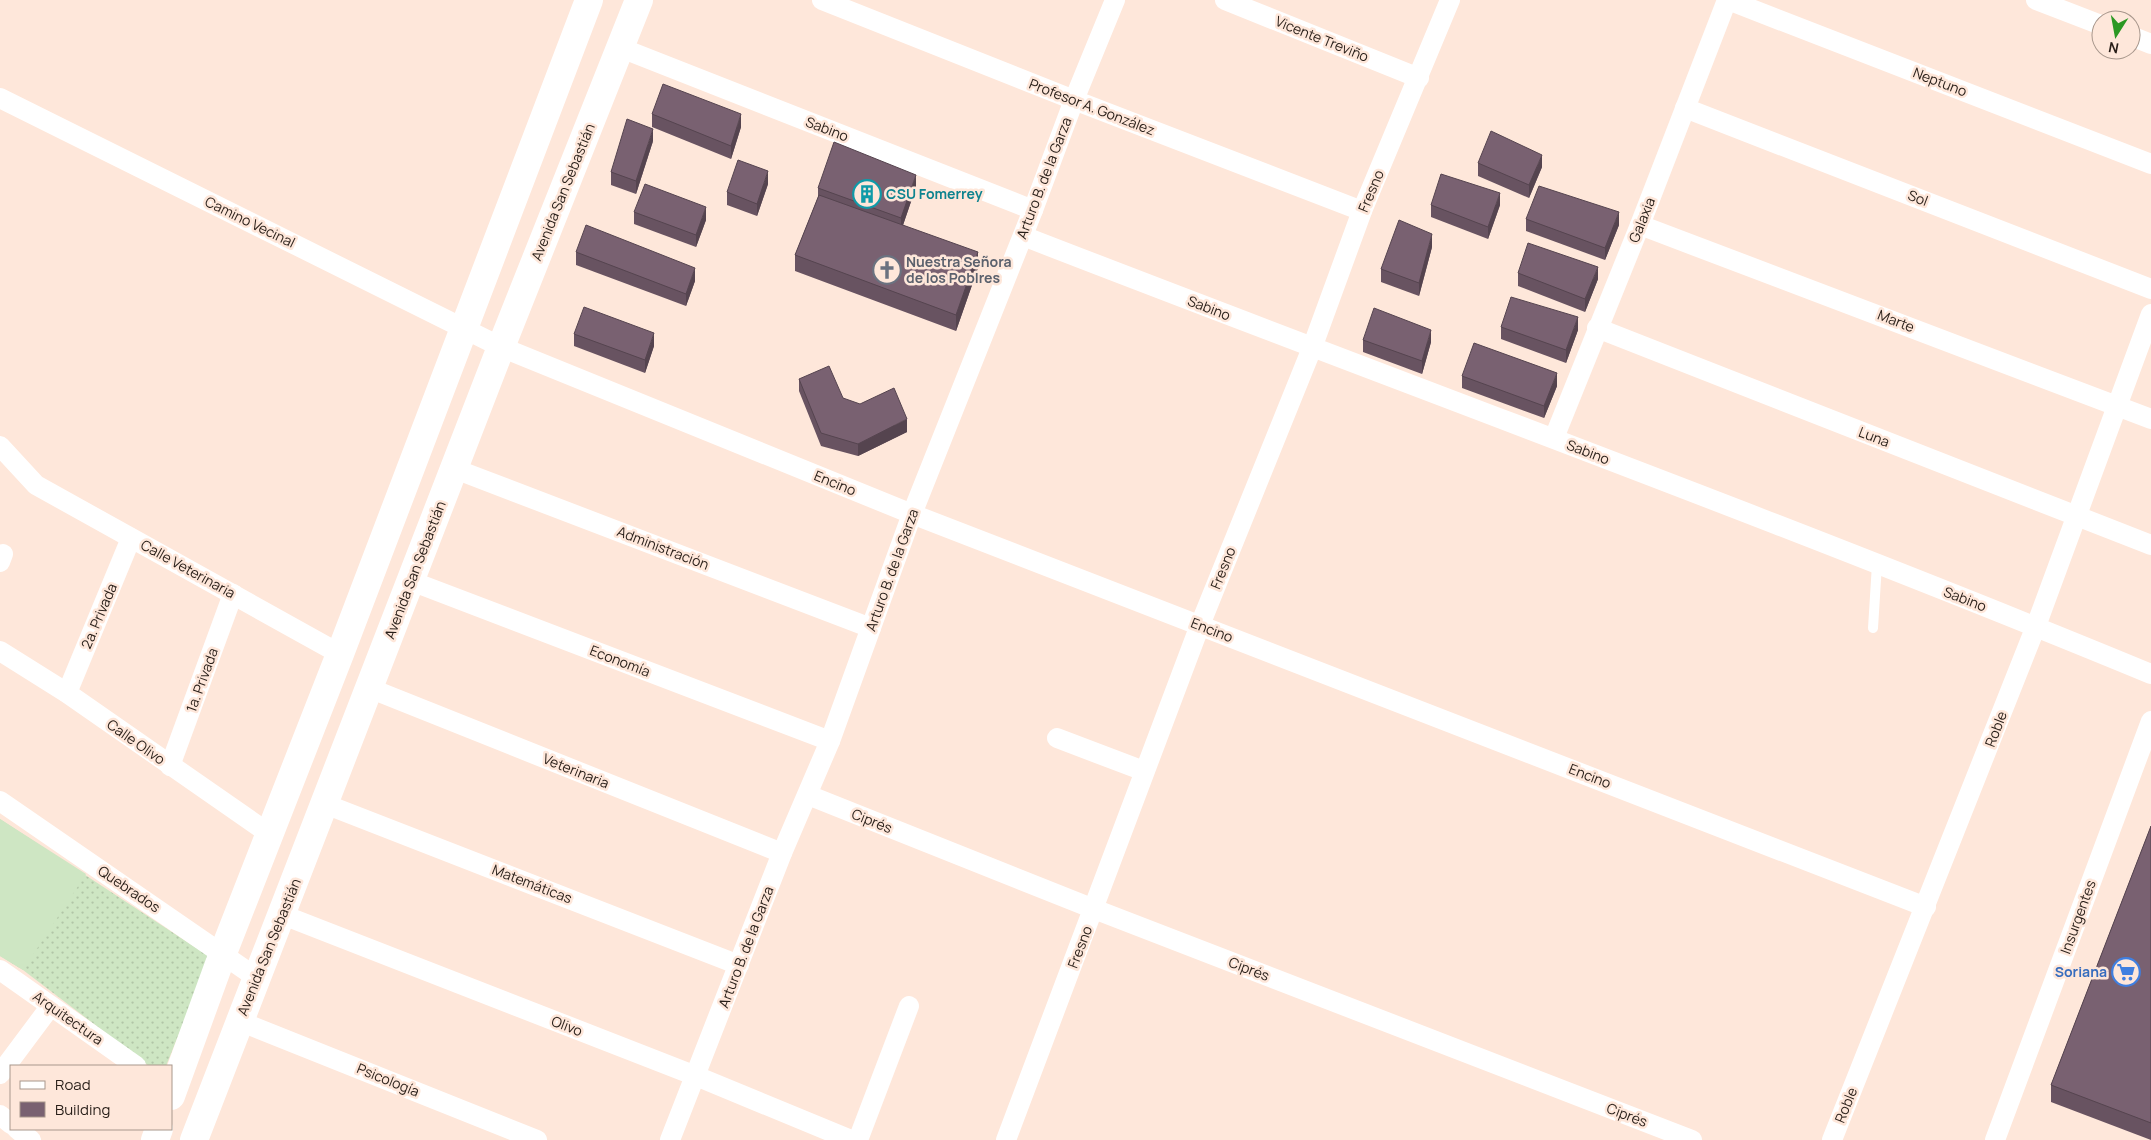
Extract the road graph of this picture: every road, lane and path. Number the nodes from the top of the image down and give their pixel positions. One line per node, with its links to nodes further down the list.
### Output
1 (589, 0): 22 (main road)
2 (639, 0): 10 (main road, Avenida San Sebastián)
3 (822, 0): 13 (street, Profesor A. González)
4 (1115, 0): 13 (street, Arturo B. de la Garza)
5 (1225, 0): 11 (street, Vicente Treviño)
6 (1450, 0): 11 (street, Fresno)
7 (1727, 0): 14 (street, Galaxia); 15 (street, Neptuno)
8 (2036, 0): 9 (street)
9 (2091, 21)
10 (621, 48): 16 (street, Sabino); 24 (main road, Avenida San Sebastián)
11 (1420, 78): 17 (street, Fresno)
12 (0, 98): 22 (street, Camino Vecinal)
13 (1074, 100): 16 (street, Arturo B. de la Garza); 17 (street, Profesor A. González)
14 (1685, 108): 18 (street, Galaxia); 20 (street, Sol)
15 (2151, 164)
16 (1033, 210): 19 (street, Arturo B. de la Garza)
17 (1362, 211): 25 (street, Fresno)
18 (1640, 225): 23 (street, Galaxia); 26 (street, Marte)
19 (1023, 236): 25 (street, Sabino); 31 (street, Arturo B. de la Garza)
20 (2151, 288)
21 (2151, 314): 26 (street, Roble)
22 (463, 328): 24 (street, Camino Vecinal); 43 (main road)
23 (1597, 328): 28 (street, Galaxia); 32 (street, Luna)
24 (501, 347): 30 (main road, Avenida San Sebastián); 31 (street, Encino)
25 (1312, 348): 28 (street, Sabino); 38 (street, Fresno)
26 (2117, 405): 27 (street, Marte); 32 (street, Roble)
27 (2151, 419)
28 (1554, 438): 35 (street, Sabino)
29 (0, 446): 33 (street, Calle Veterinaria)
30 (455, 469): 36 (main road, Avenida San Sebastián); 40 (street, Administración)
31 (912, 514): 38 (street, Encino); 40 (street, Arturo B. de la Garza)
32 (2078, 517): 34 (street, Luna); 39 (street, Roble)
33 (131, 538): 37 (street, Calle Veterinaria); 46 (street, 2a. Privada)
34 (2151, 545)
35 (1877, 564): 39 (street, Sabino); 41 (lane)
36 (411, 582): 45 (main road, Avenida San Sebastián); 49 (street, Economía)
37 (233, 594): 43 (street, Calle Veterinaria); 50 (street, 1a. Privada)
38 (1200, 625): 51 (street, Fresno); 57 (street, Encino)
39 (2036, 626): 44 (street, Sabino); 57 (street, Roble)
40 (871, 628): 49 (street, Arturo B. de la Garza)
41 (1873, 628)
42 (0, 651): 46 (street, Calle Olivo)
43 (340, 654): 55 (main road)
44 (2151, 674)
45 (369, 688): 54 (main road, Avenida San Sebastián); 56 (street, Veterinaria)
46 (67, 694): 50 (street, Calle Olivo)
47 (2151, 721): 83 (street, Insurgentes)
48 (1057, 738): 51 (street)
49 (830, 741): 52 (street, Arturo B. de la Garza)
50 (170, 766): 55 (street, Calle Olivo)
51 (1144, 771): 58 (street, Fresno)
52 (808, 795): 56 (street, Arturo B. de la Garza); 58 (street, Ciprés)
53 (0, 801): 60 (street, Quebrados)
54 (325, 804): 59 (main road, Avenida San Sebastián); 61 (street, Matemáticas)
55 (271, 835): 60 (main road)
56 (782, 853): 61 (street, Arturo B. de la Garza)
57 (1926, 906): 82 (street, Roble)
58 (1094, 909): 80 (street, Fresno); 81 (street, Ciprés)
59 (282, 915): 63 (main road, Avenida San Sebastián); 69 (street, Olivo)
60 (223, 953): 63 (street, Quebrados); 70 (main road)
61 (739, 965): 69 (street, Arturo B. de la Garza)
62 (0, 970): 64 (street, Arquitectura)
63 (257, 978): 66 (main road, Avenida San Sebastián)
64 (50, 1006): 67 (street, Arquitectura); 68 (street)
65 (909, 1006): 79 (street)
66 (239, 1021): 74 (main road, Avenida San Sebastián); 76 (street, Psicología)
67 (135, 1065)
68 (0, 1074)
69 (696, 1076): 77 (street, Arturo B. de la Garza); 78 (street, Olivo)
70 (172, 1093)
71 (0, 1115): 72 (street)
72 (10, 1123)
73 (18, 1130): 75 (street)
74 (201, 1138)
75 (31, 1140)
76 (537, 1140)
77 (670, 1140)
78 (851, 1140)
79 (858, 1140)
80 (1006, 1140)
81 (1692, 1140)
82 (1832, 1140)
83 (1995, 1140)

